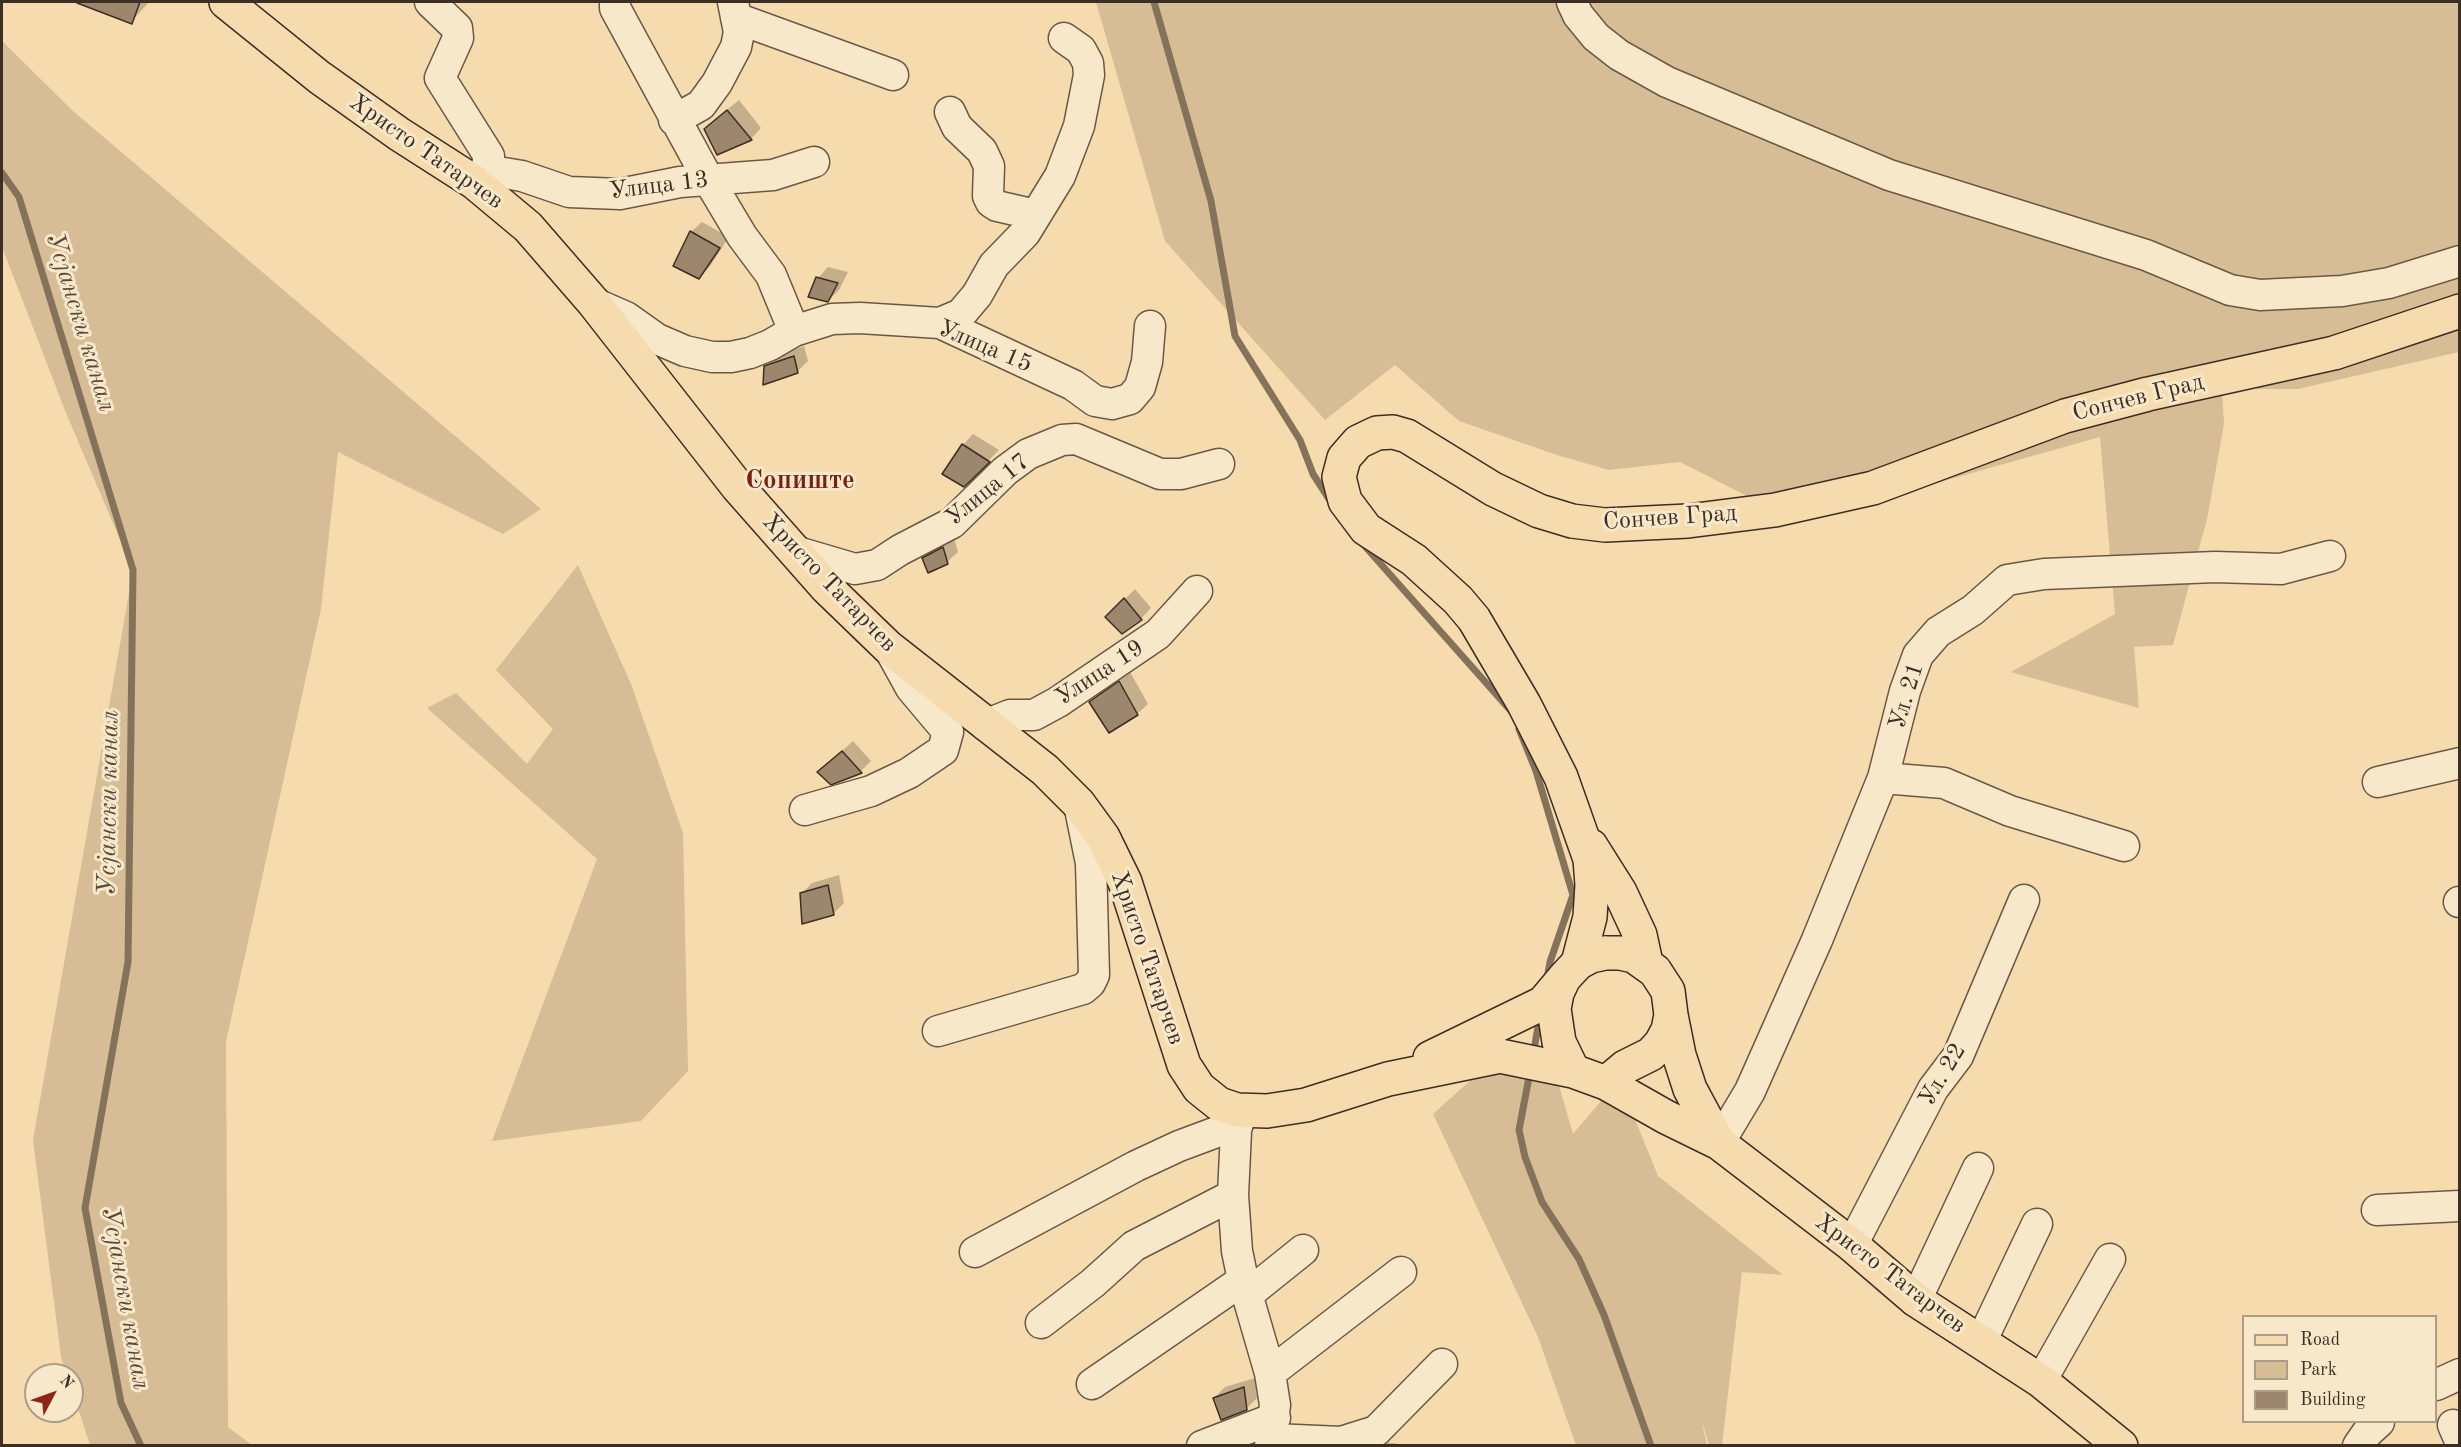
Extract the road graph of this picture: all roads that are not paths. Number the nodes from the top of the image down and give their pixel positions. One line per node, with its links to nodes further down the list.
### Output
1 (225, 2): 11 (main road, Христо Татарчев)
2 (430, 2): 11 (street)
3 (615, 2): 9 (street)
4 (1572, 2): 14 (street)
5 (735, 10): 7 (street); 9 (street)
6 (1064, 38): 13 (street)
7 (893, 75)
8 (950, 112): 13 (street)
9 (675, 120): 12 (street)
10 (814, 162): 12 (street, Улица 13)
11 (480, 176): 12 (street, Улица 13); 15 (main road, Христо Татарчев)
12 (708, 179): 19 (street)
13 (1036, 215): 17 (street)
14 (2460, 261)
15 (594, 303): 19 (street, Улица 15); 21 (main road, Христо Татарчев)
16 (2460, 311): 31 (main road, Сончев Град)
17 (940, 324): 18 (street, Улица 15); 19 (street, Улица 15)
18 (1150, 326)
19 (794, 331)
20 (1219, 464): 21 (street, Улица 17)
21 (794, 551): 24 (main road, Христо Татарчев)
22 (2330, 556): 27 (street, Ул. 21)
23 (1197, 591): 25 (street, Улица 19)
24 (888, 647): 25 (main road, Христо Татарчев); 30 (street)
25 (985, 724): 29 (main road, Христо Татарчев)
26 (2460, 763): 28 (street)
27 (1883, 778): 32 (street); 42 (street, Ул. 21)
28 (2378, 782)
29 (1079, 804): 37 (street); 41 (main road, Христо Татарчев)
30 (805, 810)
31 (1581, 833): 34 (main road); 35 (main road, Сончев Град)
32 (2124, 846)
33 (2024, 900): 48 (street, Ул. 22)
34 (1646, 963): 35 (main road); 36 (main road)
35 (1571, 971): 38 (main road); 39 (main road, Христо Татарчев)
36 (1671, 1015): 40 (main road); 42 (main road, Христо Татарчев)
37 (938, 1031)
38 (1573, 1071): 39 (main road, Христо Татарчев); 40 (main road)
39 (1388, 1079): 41 (main road, Христо Татарчев)
40 (1605, 1083): 42 (main road, Христо Татарчев)
41 (1238, 1117): 44 (street); 50 (street)
42 (1719, 1143): 48 (main road, Христо Татарчев)
43 (1978, 1168): 54 (street)
44 (1233, 1195): 53 (street); 55 (street)
45 (2460, 1206): 46 (street)
46 (2377, 1210)
47 (2037, 1224): 56 (street)
48 (1852, 1245): 54 (main road, Христо Татарчев)
49 (1303, 1250): 53 (street)
50 (975, 1252)
51 (2110, 1258): 60 (street)
52 (1401, 1272): 58 (street)
53 (1245, 1288): 58 (street); 61 (street)
54 (1916, 1300): 56 (main road, Христо Татарчев)
55 (1041, 1323)
56 (1981, 1342): 60 (main road, Христо Татарчев)
57 (1442, 1364): 64 (street)
58 (1270, 1373): 64 (street)
59 (2460, 1374): 62 (street)
60 (2041, 1381): 66 (main road, Христо Татарчев)
61 (1092, 1384)
62 (2437, 1385)
63 (2378, 1423): 67 (street)
64 (1272, 1434): 65 (street)
65 (1202, 1446)
66 (2121, 1446)
67 (2358, 1446)

